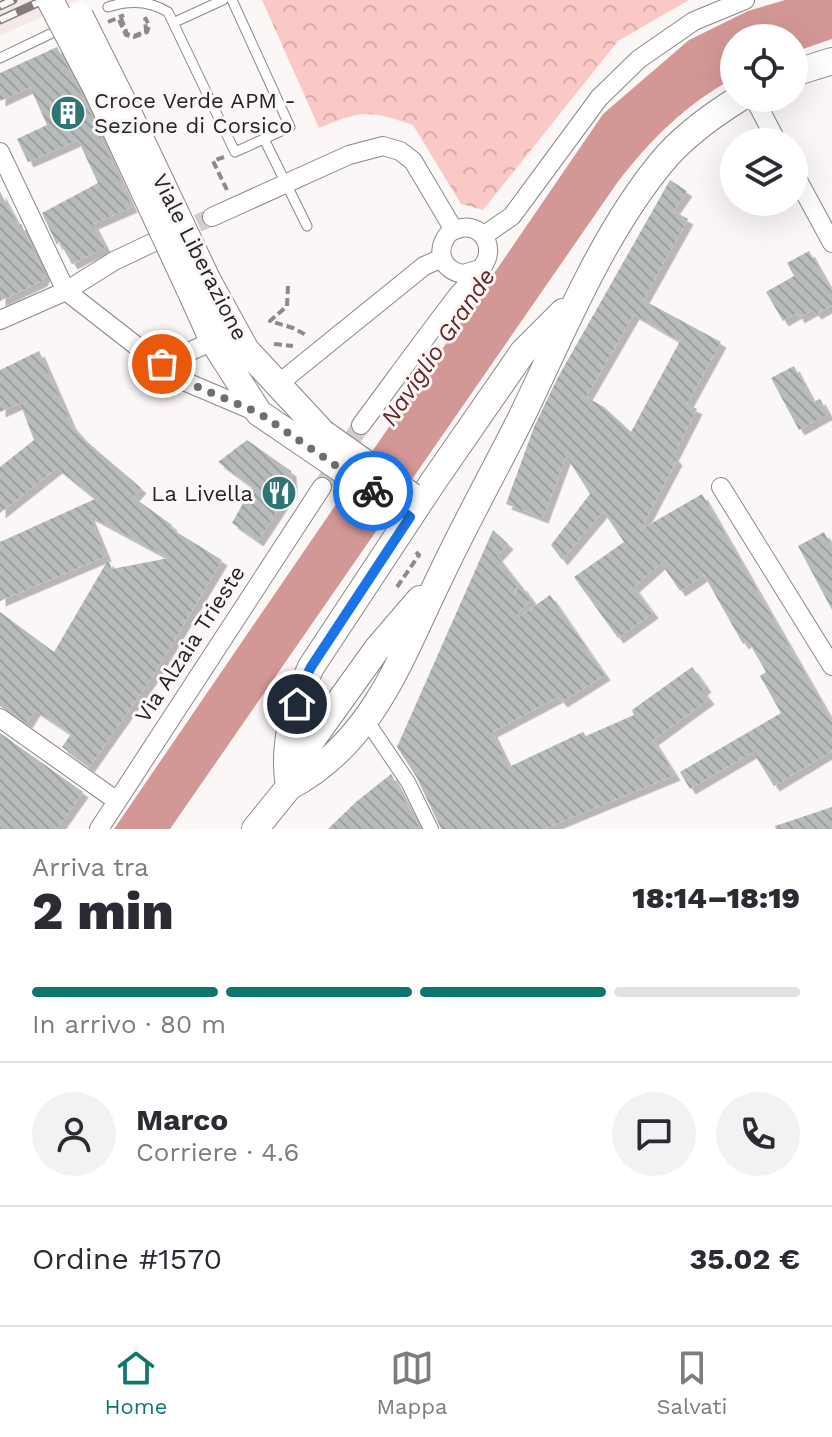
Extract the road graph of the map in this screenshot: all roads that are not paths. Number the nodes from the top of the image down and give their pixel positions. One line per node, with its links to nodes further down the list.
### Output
1 (50, 0): 25 (main road, Viale Liberazione, bridge)
2 (71, 0): 25 (main road, Viale Liberazione, bridge)
3 (223, 0): 7 (lane)
4 (232, 0): 13 (lane)
5 (745, 0): 20 (street)
6 (108, 7): 7 (lane)
7 (175, 22): 13 (lane)
8 (50, 34): 9 (lane)
9 (0, 58)
10 (832, 61): 11 (main road)
11 (808, 69)
12 (720, 112): 27 (main road)
13 (264, 139): 15 (lane)
14 (0, 152): 26 (street)
15 (287, 183): 17 (street); 18 (lane); 19 (street)
16 (808, 199): 22 (street)
17 (212, 217)
18 (307, 226)
19 (454, 230): 20 (street); 23 (street)
20 (483, 236): 24 (street)
21 (152, 243): 26 (street)
22 (832, 243)
23 (442, 258): 24 (street); 31 (street)
24 (480, 269): 33 (street)
25 (198, 284): 29 (main road, Viale Liberazione); 31 (main road, Viale Liberazione)
26 (66, 291): 28 (street); 30 (street)
27 (577, 300): 37 (main road); 38 (main road)
28 (0, 320)
29 (213, 341): 30 (street); 32 (main road, Viale Liberazione)
30 (145, 350): 32 (street)
31 (277, 385): 34 (main road, Viale Liberazione)
32 (259, 413): 34 (main road, Viale Liberazione)
33 (361, 425)
34 (318, 441): 37 (main road, Viale Liberazione, bridge)
35 (322, 487): 43 (street, Via Alzaia Trieste)
36 (721, 487): 39 (street)
37 (411, 506): 42 (main road)
38 (440, 575): 41 (main road); 42 (main road)
39 (832, 666)
40 (0, 718): 43 (street)
41 (366, 720): 42 (main road); 46 (street)
42 (289, 787): 45 (main road)
43 (117, 801): 44 (street, Via Alzaia Trieste)
44 (99, 829)
45 (255, 829)
46 (431, 829)

